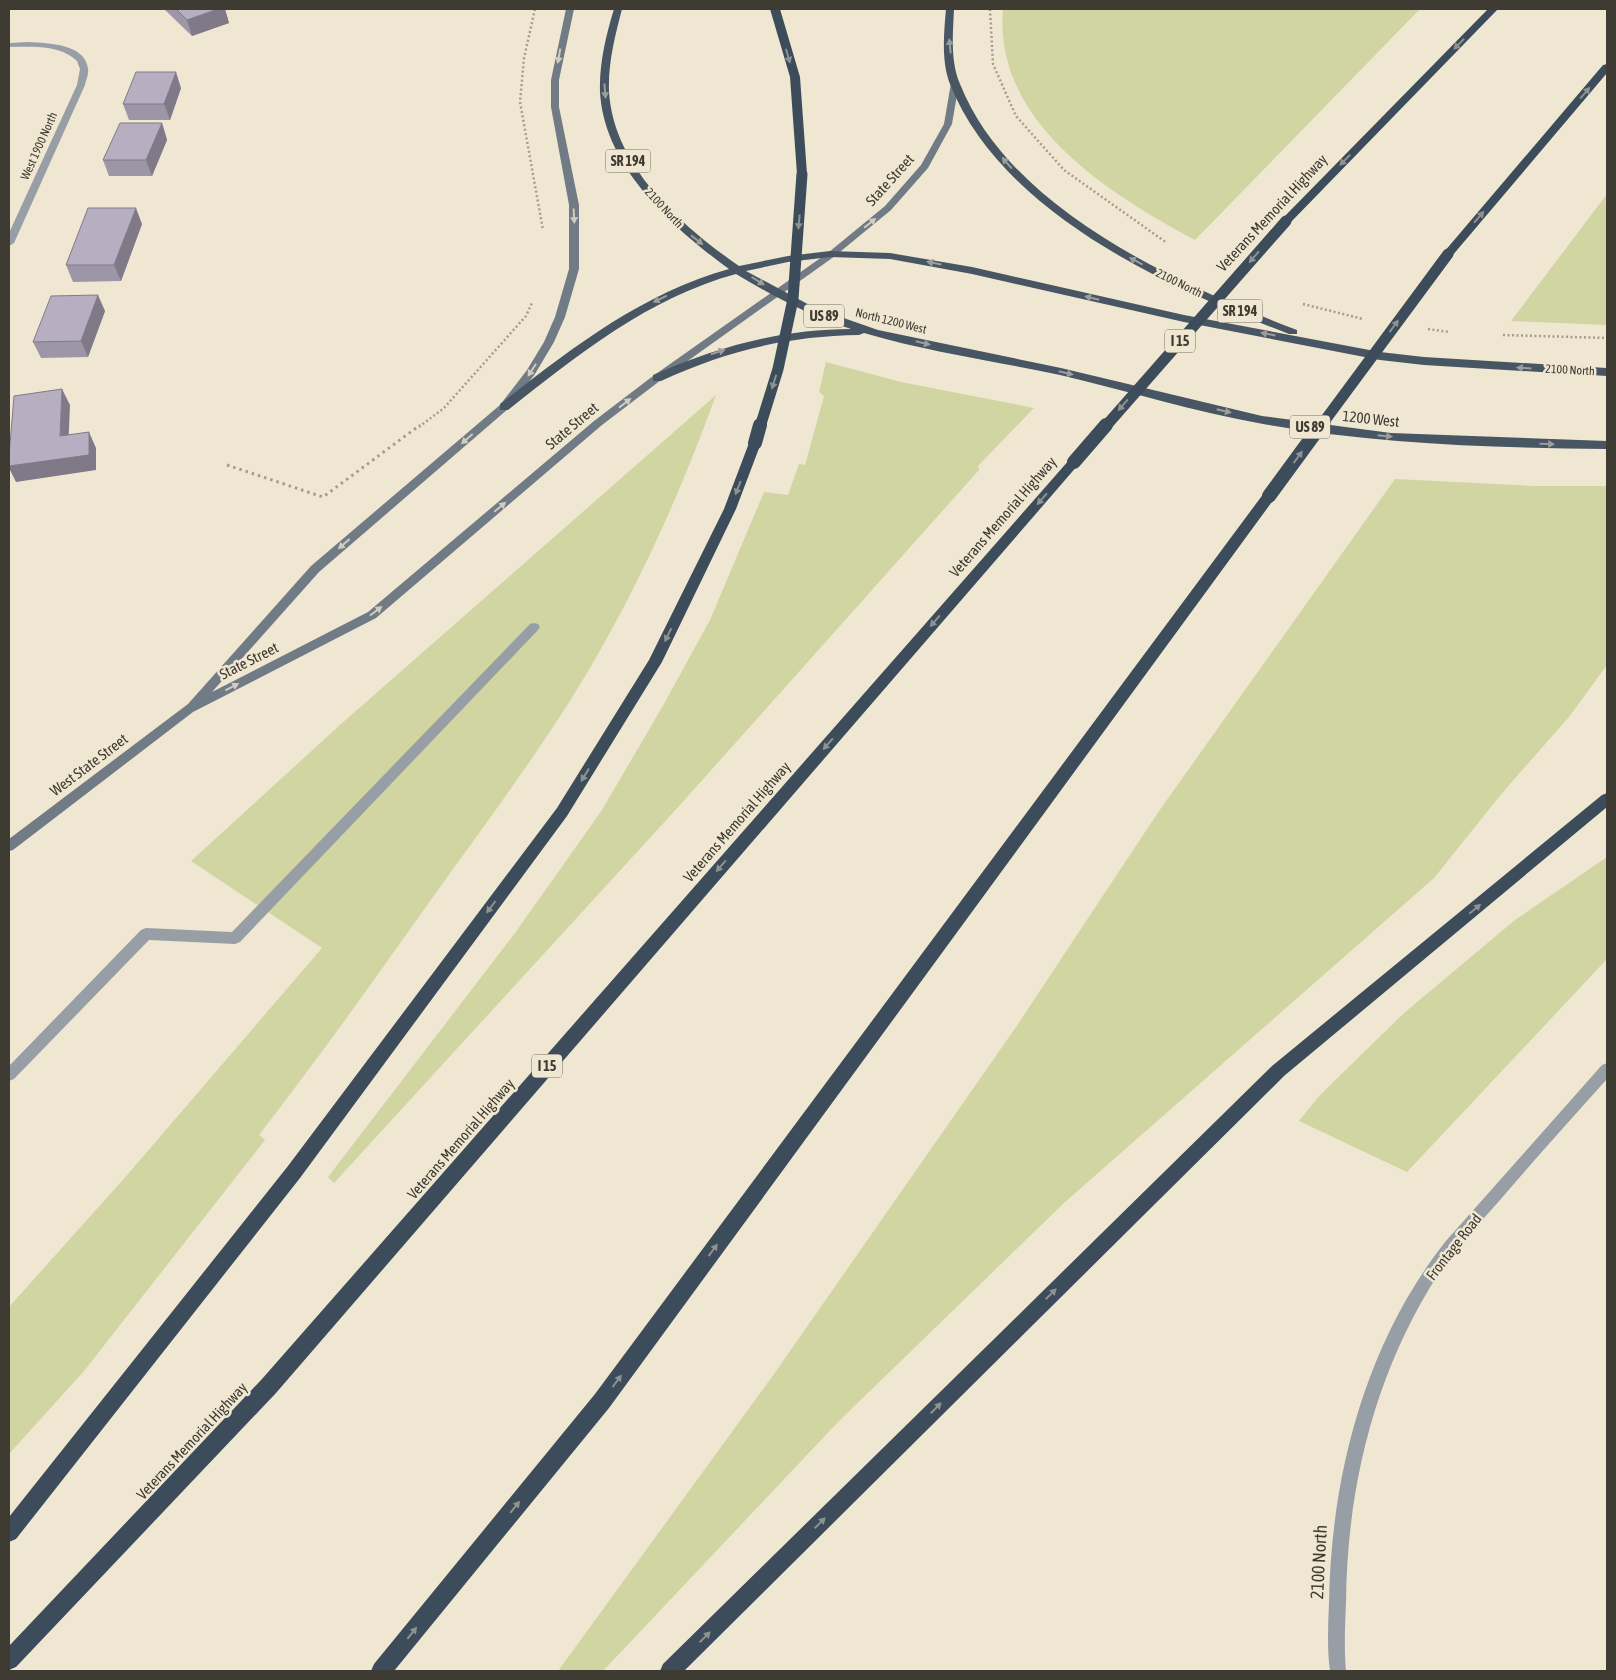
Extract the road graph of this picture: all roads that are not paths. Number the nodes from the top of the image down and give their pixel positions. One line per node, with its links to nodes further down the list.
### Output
1 (570, 9): 18 (main road, State Street, one-way to 18)
2 (618, 9): 11 (highway, 2100 North / SR 194, one-way to 11)
3 (775, 9): 27 (highway, one-way to 27, bridge)
4 (950, 9): 8 (highway, 2100 North / SR 194, one-way to 4)
5 (1493, 9): 28 (highway, Veterans Memorial Highway / I 15, one-way to 28, bridge)
6 (9, 45): 9 (street, West 1900 North)
7 (1607, 68): 29 (highway, one-way to 7, bridge)
8 (955, 83): 10 (main road, State Street, one-way to 8); 14 (highway, 2100 North / SR 194, one-way to 8)
9 (9, 243)
10 (832, 254): 11 (highway); 12 (main road, State Street); 14 (highway, one-way to 10)
11 (739, 270): 12 (highway, North 1200 West / SR 194, one-way to 12); 18 (highway, one-way to 18)
12 (776, 293): 13 (highway, North 1200 West / US 89); 17 (main road, State Street)
13 (875, 333): 15 (highway, North 1200 West / US 89, one-way to 15); 17 (highway, one-way to 13)
14 (1334, 347): 16 (highway, 2100 North / SR 194, one-way to 14)
15 (1019, 363): 19 (highway, 1200 West / US 89, one-way to 19)
16 (1607, 372)
17 (657, 378): 21 (main road, State Street, one-way to 17)
18 (504, 407): 21 (main road, State Street, one-way to 21)
19 (1607, 445)
20 (534, 627): 25 (street)
21 (189, 709): 23 (main road, West State Street)
22 (1607, 799): 30 (highway, one-way to 22)
23 (9, 846)
24 (1607, 1069): 26 (street, Frontage Road)
25 (9, 1075)
26 (1352, 1456): 31 (street, 2100 North)
27 (9, 1532)
28 (9, 1660)
29 (381, 1671)
30 (670, 1671)
31 (1338, 1671)

